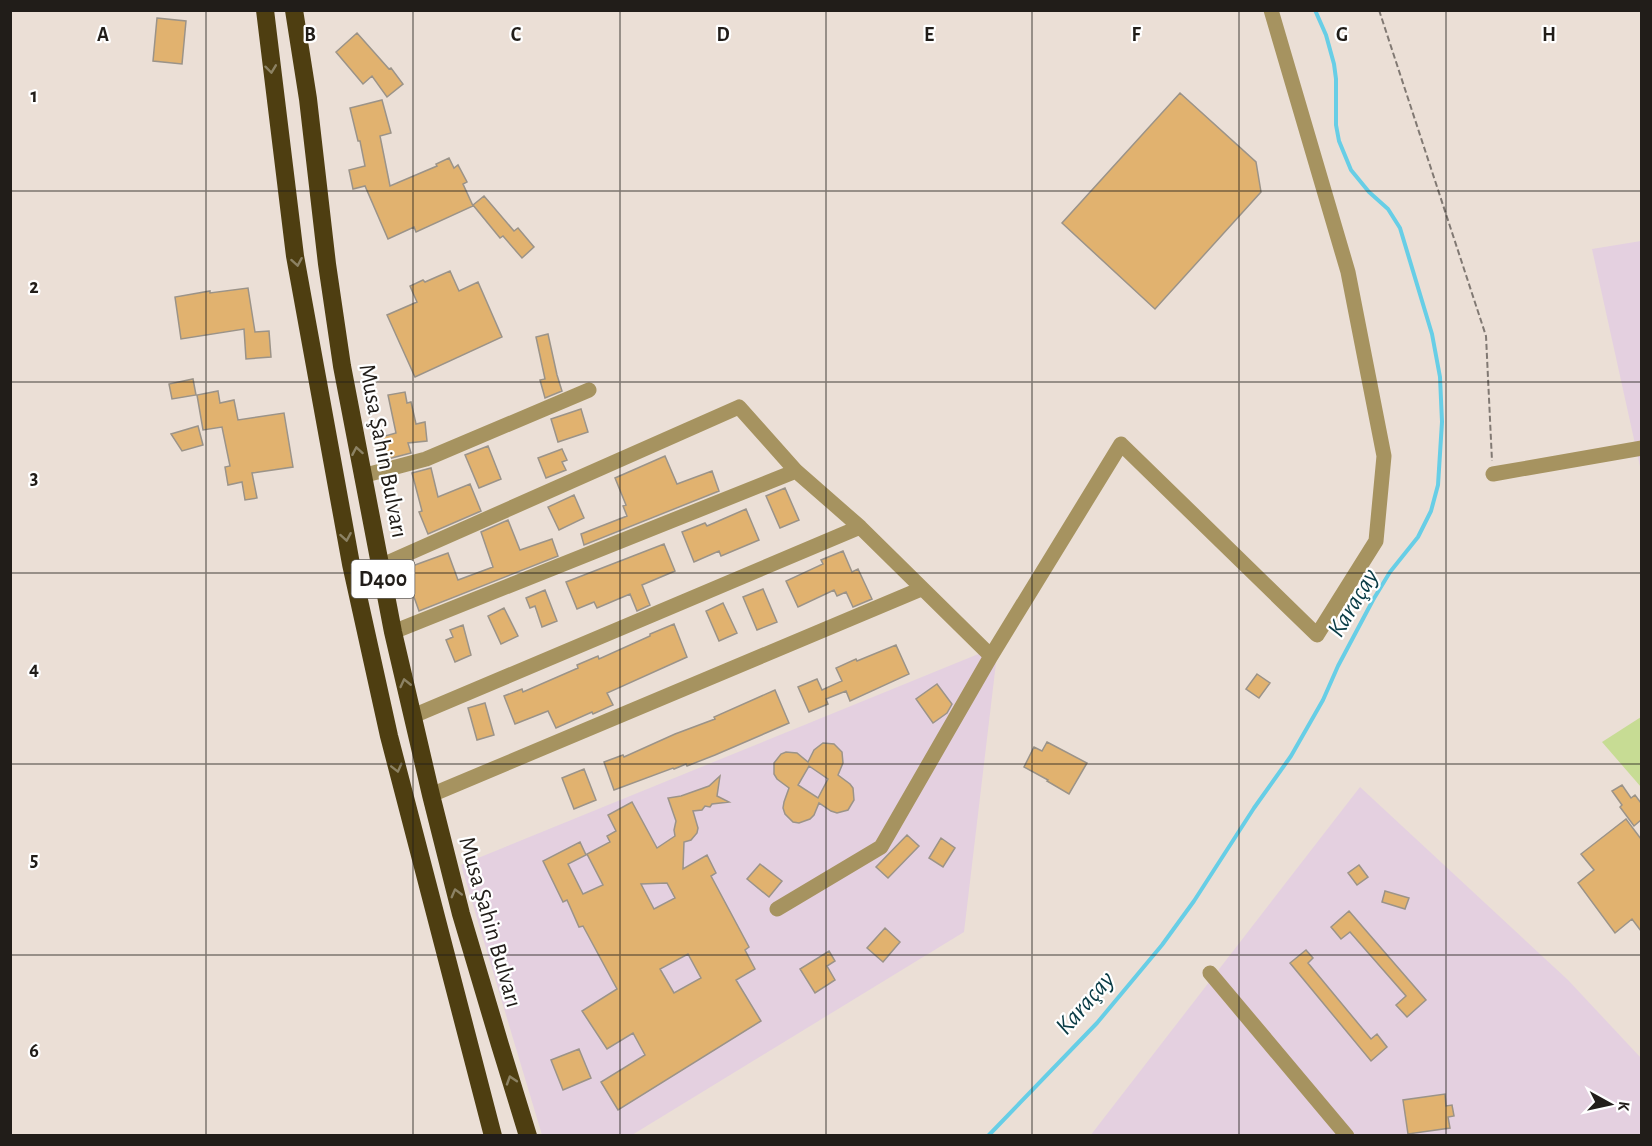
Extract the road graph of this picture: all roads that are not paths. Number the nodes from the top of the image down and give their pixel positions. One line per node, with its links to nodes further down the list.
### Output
1 (265, 10): 18 (highway, Musa Şahin Bulvarı / D400, one-way to 18)
2 (294, 10): 8 (highway, Musa Şahin Bulvarı / D400, one-way to 2)
3 (1271, 10): 13 (street)
4 (589, 390): 8 (street)
5 (1641, 448): 7 (street)
6 (796, 471): 9 (street); 10 (street); 12 (street)
7 (1493, 474)
8 (362, 476): 10 (highway, Musa Şahin Bulvarı / D400)
9 (860, 527): 11 (street); 14 (street)
10 (380, 566): 12 (highway, Musa Şahin Bulvarı / D400)
11 (921, 589): 13 (street); 15 (street)
12 (393, 632): 14 (highway, Musa Şahin Bulvarı / D400, one-way to 12)
13 (992, 656): 16 (street)
14 (413, 716): 15 (highway, Musa Şahin Bulvarı / D400)
15 (431, 795): 19 (highway, Musa Şahin Bulvarı / D400, one-way to 15)
16 (777, 909)
17 (1210, 973): 20 (street)
18 (493, 1136)
19 (528, 1136)
20 (1347, 1136)

